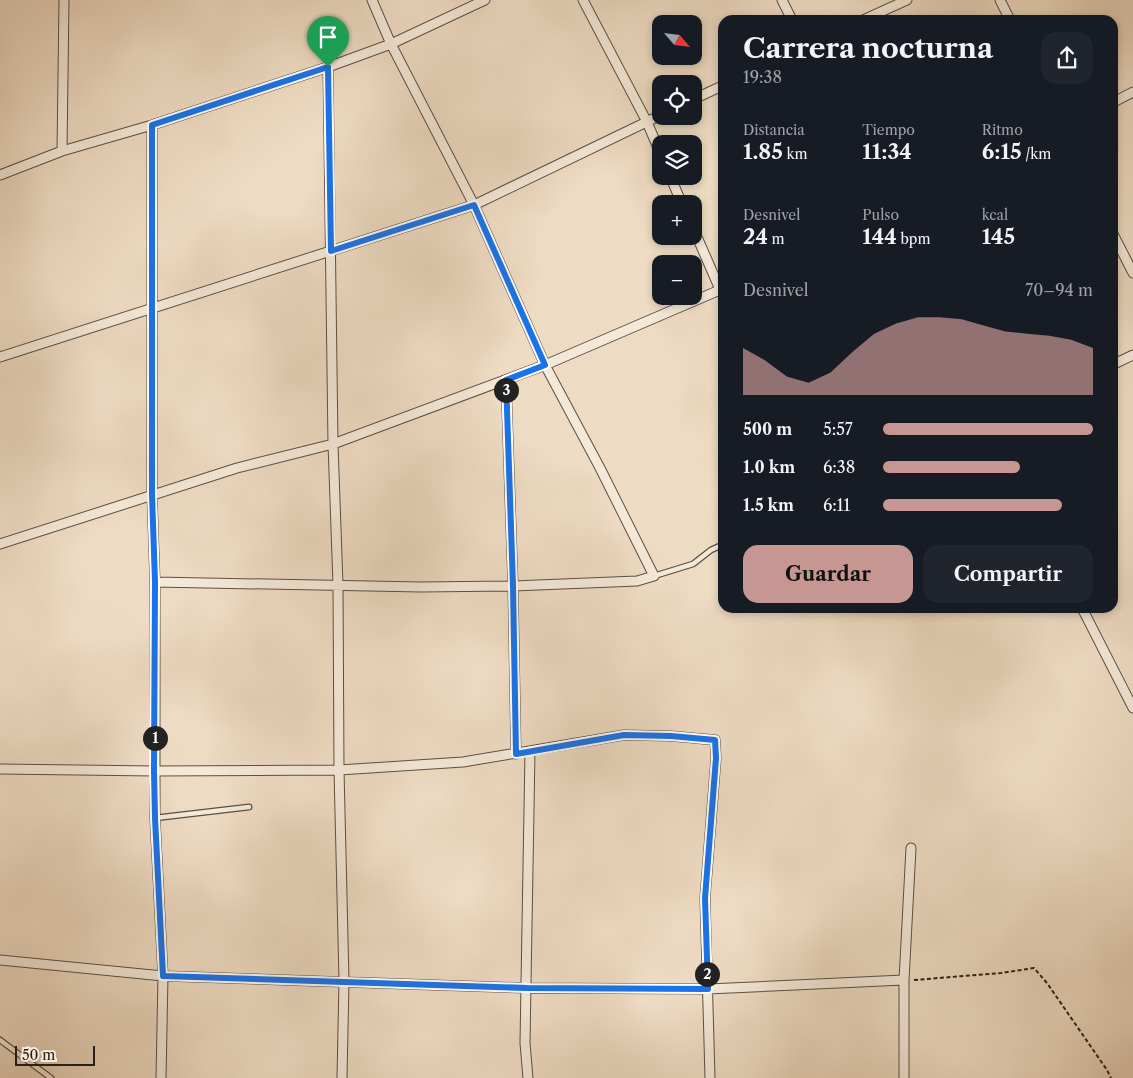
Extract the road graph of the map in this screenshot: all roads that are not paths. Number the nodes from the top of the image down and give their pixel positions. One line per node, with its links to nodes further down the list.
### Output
1 (64, 0): 21 (street)
2 (372, 0): 11 (street)
3 (485, 0): 11 (street)
4 (583, 0): 18 (street)
5 (782, 0): 8 (street)
6 (907, 0): 9 (street)
7 (1000, 0): 10 (street)
8 (790, 15)
9 (874, 15)
10 (1008, 15)
11 (391, 44): 12 (street); 23 (street)
12 (328, 67): 19 (street); 26 (street)
13 (718, 88): 15 (street)
14 (1133, 92): 16 (street)
15 (702, 95)
16 (1118, 100)
17 (652, 120): 18 (street)
18 (647, 122): 20 (street); 23 (street)
19 (152, 125): 21 (street); 30 (street)
20 (653, 135)
21 (62, 152): 22 (street)
22 (0, 175)
23 (474, 205): 26 (street); 34 (street)
24 (1118, 244): 27 (street)
25 (701, 245): 28 (street)
26 (331, 251): 30 (street); 36 (street)
27 (1133, 273)
28 (718, 282)
29 (718, 293): 34 (street)
30 (153, 308): 32 (street); 37 (street)
31 (1133, 355): 33 (street)
32 (0, 357)
33 (1118, 362)
34 (545, 365): 35 (street); 40 (street)
35 (506, 380): 36 (street); 43 (street)
36 (333, 444): 37 (street); 42 (street)
37 (152, 494): 38 (street); 41 (street)
38 (0, 544)
39 (718, 547): 40 (lane)
40 (654, 576): 43 (street)
41 (155, 582): 42 (street); 50 (street)
42 (338, 585): 43 (street); 49 (street)
43 (513, 586): 47 (street)
44 (1085, 613): 45 (street)
45 (1133, 708)
46 (530, 751): 47 (street); 58 (street); 59 (street)
47 (516, 754): 49 (street)
48 (0, 769): 50 (street)
49 (340, 770): 50 (street); 57 (street)
50 (154, 771): 52 (street)
51 (249, 807): 52 (lane)
52 (155, 818): 55 (street)
53 (911, 848): 56 (street)
54 (0, 960): 55 (street)
55 (163, 976): 57 (street); 62 (street)
56 (904, 980): 59 (street); 66 (street)
57 (344, 982): 58 (street); 63 (street)
58 (527, 988): 59 (street); 64 (street)
59 (708, 989): 65 (street)
60 (0, 1040): 61 (lane)
61 (51, 1078)
62 (161, 1078)
63 (342, 1078)
64 (528, 1078)
65 (710, 1078)
66 (904, 1078)

